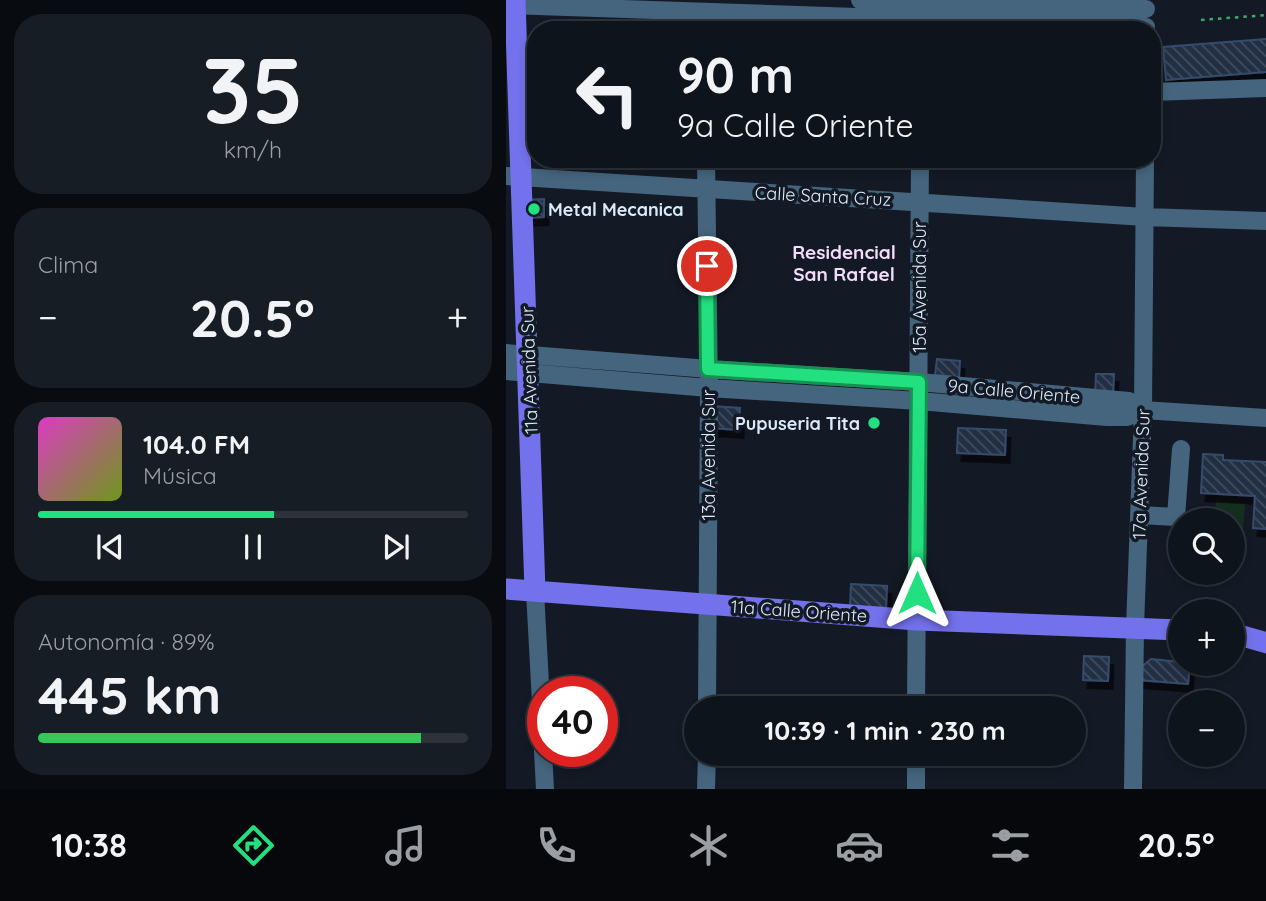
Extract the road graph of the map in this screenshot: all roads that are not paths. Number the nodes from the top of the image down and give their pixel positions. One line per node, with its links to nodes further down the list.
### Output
1 (860, 0): 5 (street)
2 (512, 3): 3 (street); 11 (main road, 11a Avenida Sur)
3 (709, 14): 5 (street)
4 (1146, 16): 5 (street)
5 (924, 17)
6 (1266, 88): 7 (street)
7 (1161, 92)
8 (706, 168): 12 (street, 13a Avenida Sur)
9 (920, 168): 13 (street, 15a Avenida Sur)
10 (1145, 168): 14 (street, 17a Avenida Sur)
11 (514, 177): 12 (street, Calle Santa Cruz); 17 (main road, 11a Avenida Sur)
12 (706, 189): 13 (street, Calle Santa Cruz); 18 (street, 13a Avenida Sur)
13 (919, 201): 14 (street, Calle Santa Cruz); 20 (street, 15a Avenida Sur)
14 (1145, 217): 15 (street, Calle Santa Cruz); 23 (street, 17a Avenida Sur)
15 (1266, 221)
16 (506, 353): 17 (street, 9a Calle Oriente)
17 (529, 363): 18 (street, 9a Calle Oriente); 19 (street, 9a Calle Oriente); 21 (street, 9a Calle Oriente); 28 (main road, 11a Avenida Sur)
18 (708, 369): 20 (street, 9a Calle Oriente); 21 (street, 13a Avenida Sur)
19 (506, 371)
20 (919, 382): 22 (street, 15a Avenida Sur); 23 (street, 9a Calle Oriente)
21 (709, 388): 22 (street, 9a Calle Oriente); 29 (street, 13a Avenida Sur)
22 (919, 401): 23 (street, 9a Calle Oriente); 30 (street, 15a Avenida Sur)
23 (1143, 410): 24 (street, 9a Calle Oriente); 26 (street, 17a Avenida Sur)
24 (1266, 418)
25 (1181, 449): 26 (street)
26 (1140, 515): 31 (street, 17a Avenida Sur)
27 (506, 589): 28 (main road, 11a Calle Oriente)
28 (535, 591): 29 (main road, 11a Calle Oriente); 37 (street, 11a Avenida Sur)
29 (708, 604): 30 (main road, 11a Calle Oriente); 38 (street, 13a Avenida Sur)
30 (917, 620): 31 (main road, 11a Calle Oriente); 39 (street, 15a Avenida Sur)
31 (1135, 627): 32 (main road, 11a Calle Oriente); 46 (street, 17a Avenida Sur)
32 (1168, 629)
33 (1245, 634): 34 (main road)
34 (1266, 635)
35 (1245, 637): 36 (main road)
36 (1266, 643)
37 (540, 676)
38 (707, 696)
39 (916, 696)
40 (707, 766): 44 (street)
41 (916, 766): 45 (street)
42 (544, 767): 43 (street)
43 (545, 789)
44 (707, 789)
45 (916, 789)
46 (1133, 789)

